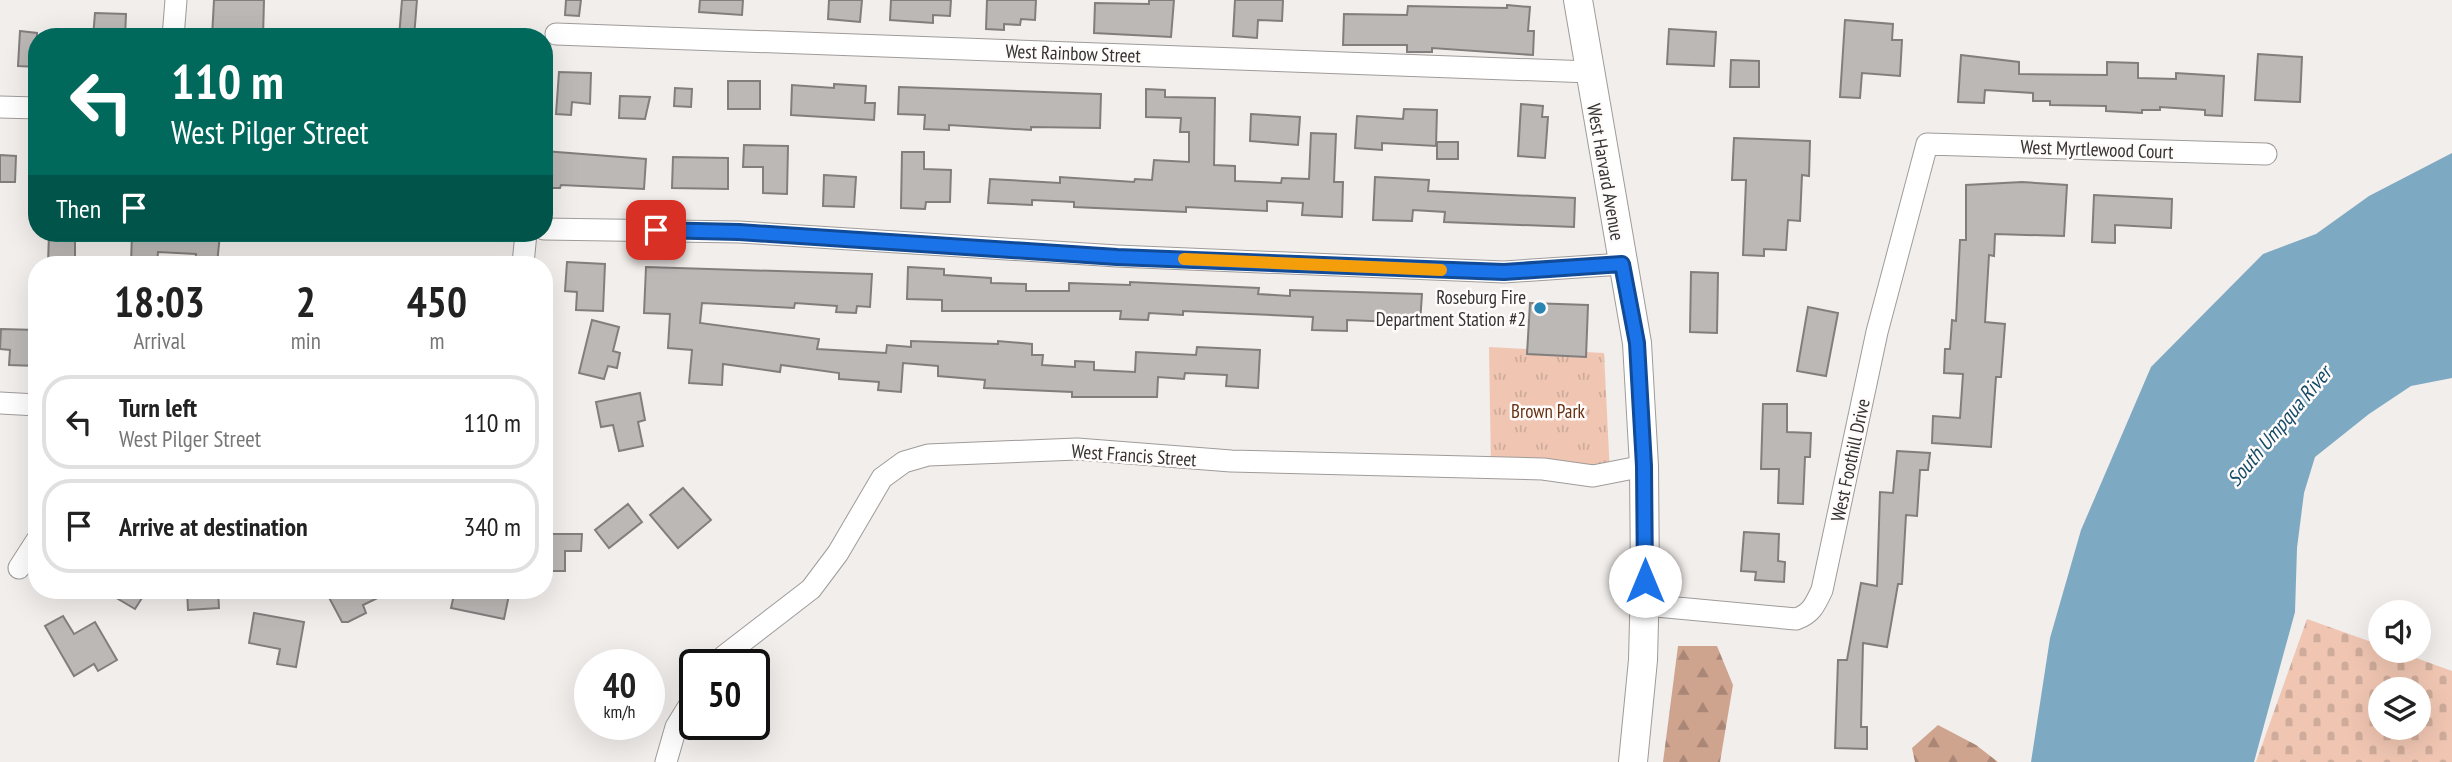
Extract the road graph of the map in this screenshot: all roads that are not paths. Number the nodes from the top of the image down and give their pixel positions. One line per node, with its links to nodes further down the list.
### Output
1 (176, 0): 3 (street)
2 (1578, 0): 5 (main road, West Harvard Avenue)
3 (174, 28)
4 (556, 34): 5 (street, West Rainbow Street)
5 (1590, 72): 11 (main road, West Harvard Avenue)
6 (0, 107): 7 (street)
7 (28, 108)
8 (1927, 144): 9 (street, West Myrtlewood Court); 17 (street, West Foothill Drive)
9 (2266, 154)
10 (553, 229): 11 (street)
11 (1622, 264): 14 (main road, West Harvard Avenue)
12 (0, 403): 13 (street)
13 (28, 405)
14 (1644, 466): 17 (main road, West Harvard Avenue); 18 (street, West Francis Street)
15 (28, 554): 16 (street)
16 (19, 568)
17 (1645, 605): 21 (main road, West Harvard Avenue)
18 (733, 649)
19 (679, 722): 20 (street)
20 (666, 762)
21 (1633, 762)

